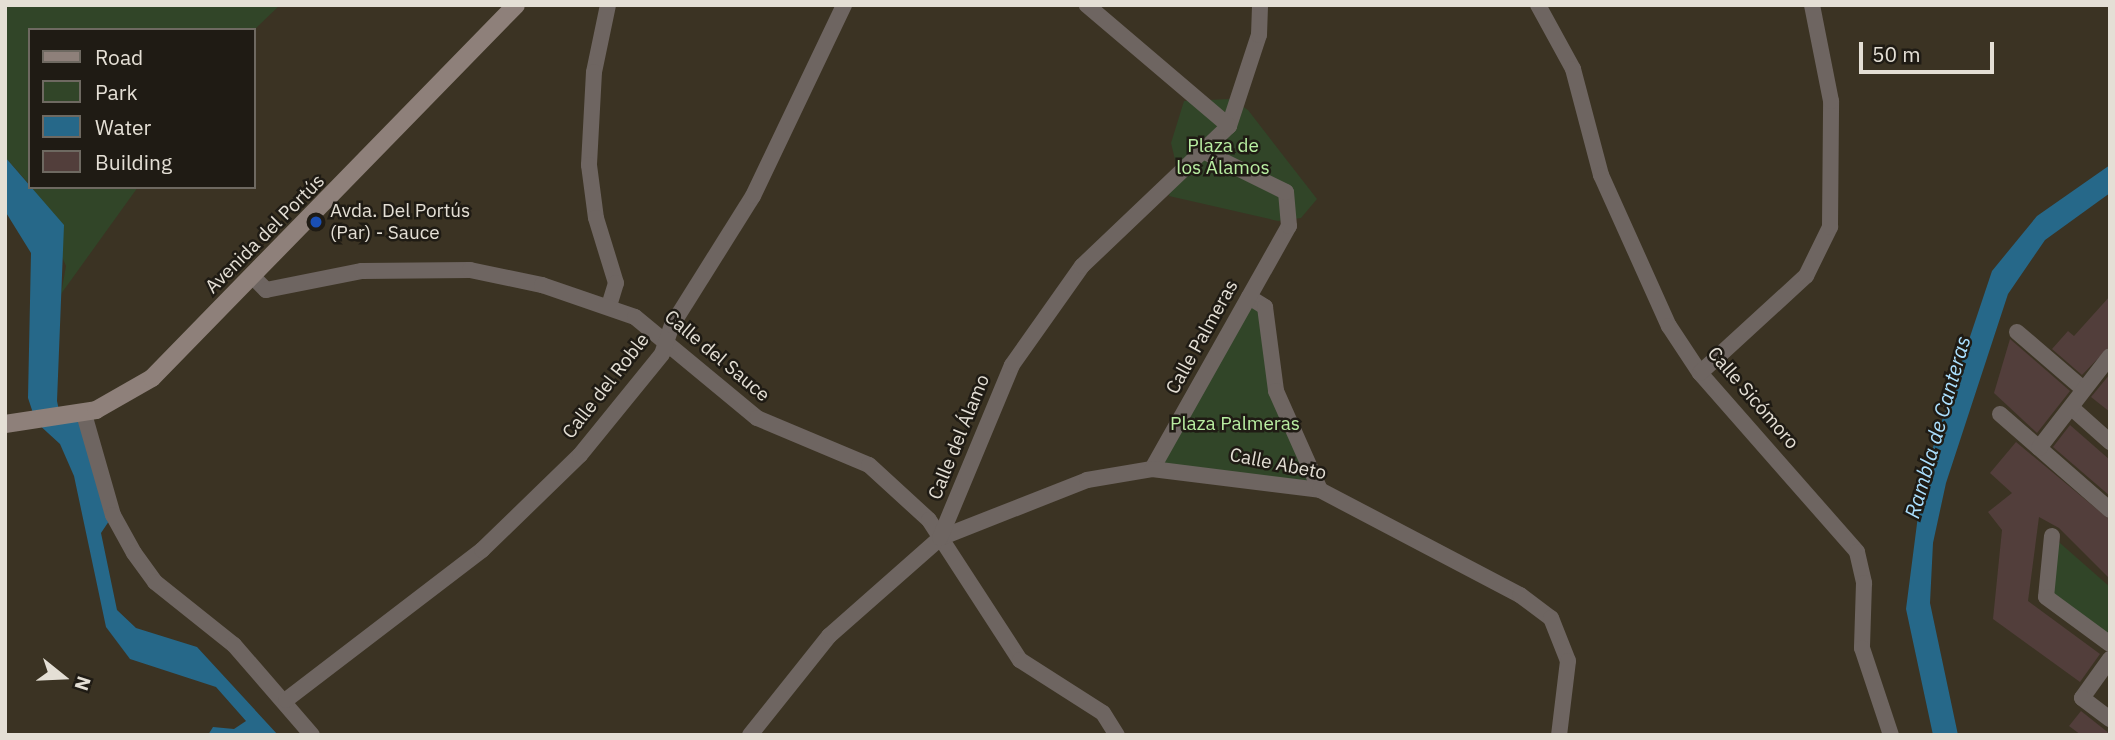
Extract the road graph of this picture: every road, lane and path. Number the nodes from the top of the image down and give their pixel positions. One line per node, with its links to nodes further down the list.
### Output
1 (516, 5): 10 (main road, Avenida del Portús)
2 (608, 5): 12 (street)
3 (844, 5): 14 (street, Calle del Roble)
4 (1087, 5): 8 (street)
5 (1260, 5): 8 (street)
6 (1538, 5): 16 (street, Calle Sicómoro)
7 (1812, 5): 16 (street)
8 (1229, 127): 9 (street, Calle del Álamo)
9 (1205, 152): 11 (street, Calle Palmeras); 28 (street, Calle del Álamo)
10 (254, 278): 12 (street, Calle del Sauce); 19 (main road, Avenida del Portús)
11 (1249, 297): 24 (street, Calle Palmeras); 25 (street)
12 (608, 306): 14 (street, Calle del Sauce)
13 (2017, 332): 17 (street)
14 (668, 340): 28 (street, Calle del Sauce); 31 (street, Calle del Roble)
15 (2110, 356): 17 (street)
16 (1700, 373): 37 (street, Calle Sicómoro)
17 (2082, 388): 18 (street)
18 (2073, 409): 22 (street); 23 (street)
19 (84, 414): 21 (main road, Avenida del Portús); 31 (street)
20 (2000, 414): 23 (street)
21 (5, 424)
22 (2110, 442)
23 (2039, 448): 26 (street)
24 (1152, 468): 25 (street, Calle Abeto); 28 (street, Calle Abeto)
25 (1320, 490): 36 (street, Calle Abeto)
26 (2110, 510)
27 (2052, 536): 29 (street)
28 (940, 538): 34 (street, Calle del Álamo); 35 (street, Calle del Sauce)
29 (2110, 644)
30 (2110, 659): 32 (street)
31 (286, 700): 33 (street)
32 (2110, 719)
33 (312, 735)
34 (751, 735)
35 (1117, 735)
36 (1559, 735)
37 (1891, 735)

